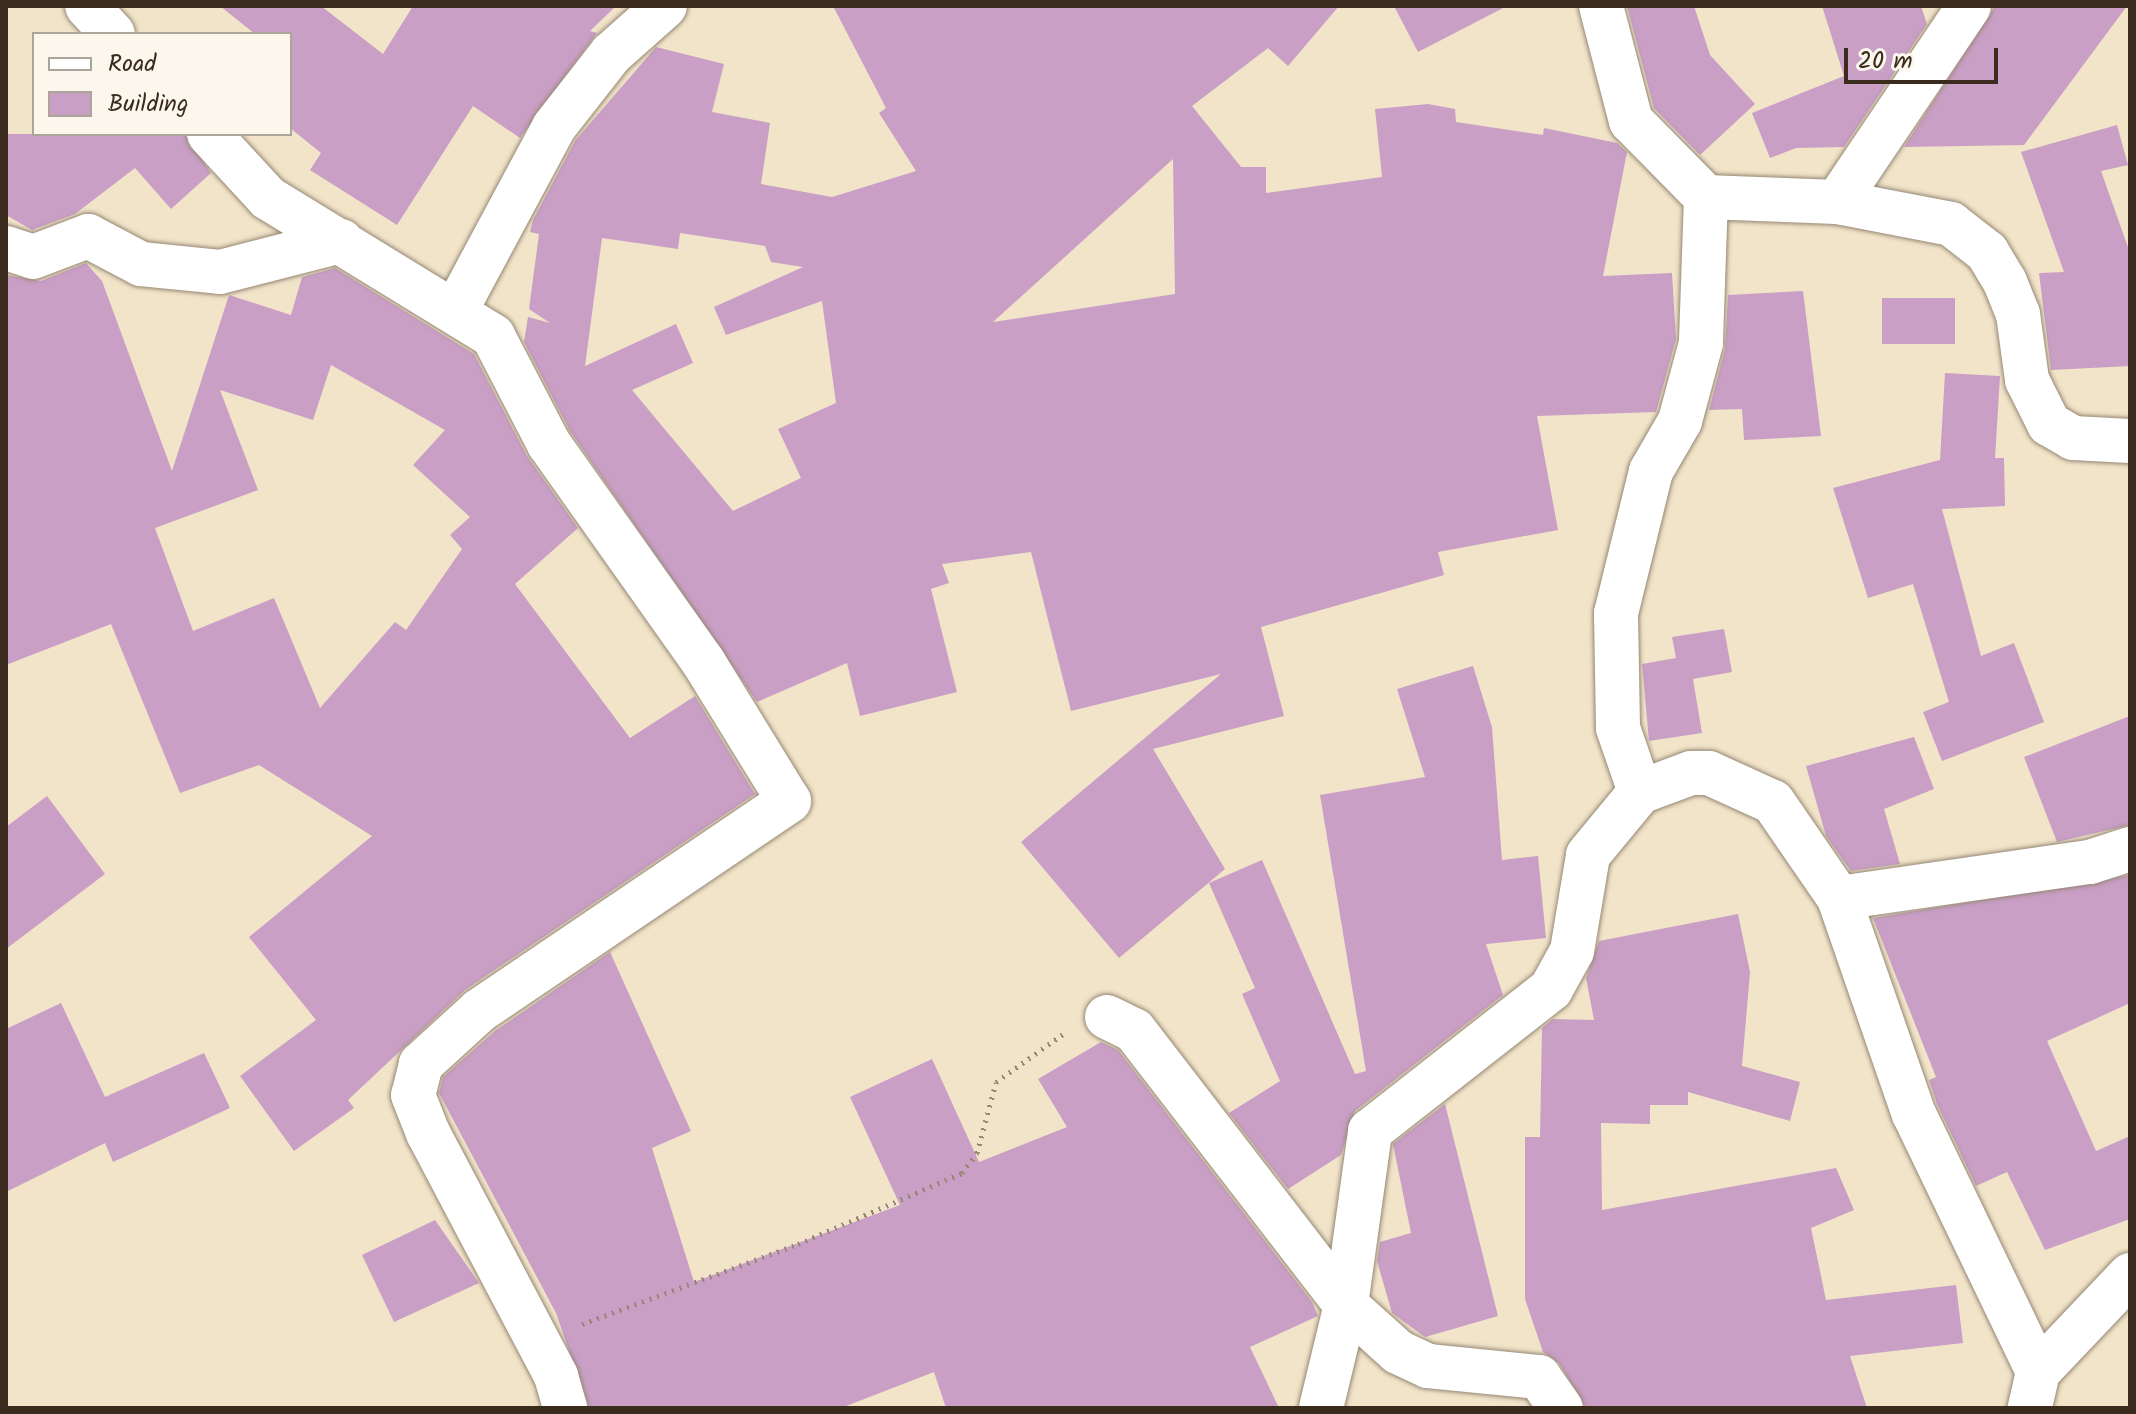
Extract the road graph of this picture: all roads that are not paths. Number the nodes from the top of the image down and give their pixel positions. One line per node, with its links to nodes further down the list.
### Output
1 (87, 6): 5 (street)
2 (665, 6): 11 (street)
3 (1601, 6): 7 (street)
4 (1969, 6): 8 (street)
5 (111, 32)
6 (211, 136): 9 (street)
7 (1706, 197): 8 (street); 13 (street)
8 (1837, 202): 12 (street)
9 (341, 241): 10 (street); 11 (street)
10 (6, 248)
11 (457, 308): 20 (street)
12 (2130, 441)
13 (1640, 792): 15 (street); 18 (street)
14 (2130, 849): 15 (street)
15 (1839, 898): 19 (street)
16 (1107, 1017): 18 (street)
17 (2130, 1275): 19 (street)
18 (1346, 1305): 21 (street); 22 (street)
19 (2034, 1390)
20 (565, 1408)
21 (1321, 1408)
22 (1561, 1408)

